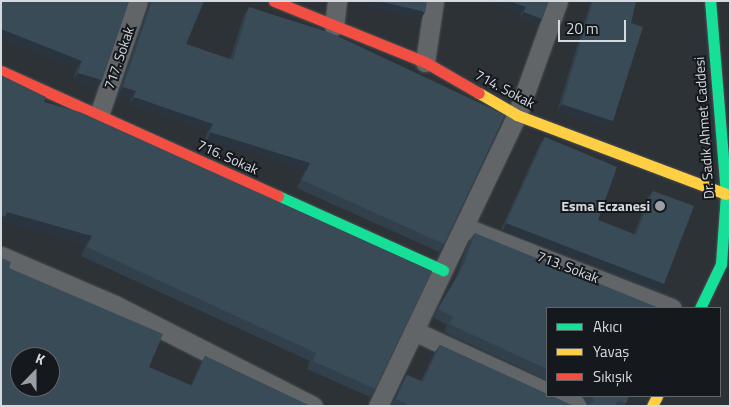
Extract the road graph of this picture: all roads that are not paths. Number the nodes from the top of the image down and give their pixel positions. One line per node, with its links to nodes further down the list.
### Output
1 (138, 1): 10 (street, 717. Sokak)
2 (274, 1): 7 (street, 714. Sokak)
3 (337, 1): 7 (street)
4 (434, 1): 8 (street)
5 (558, 1): 11 (street)
6 (710, 1): 12 (street, Dr. Sadık Ahmet Caddesi)
7 (334, 26): 8 (street, 714. Sokak)
8 (425, 62): 11 (street, 714. Sokak)
9 (1, 71): 10 (street, 716. Sokak)
10 (100, 115): 15 (street, 716. Sokak)
11 (517, 115): 12 (street, 714. Sokak); 13 (street)
12 (726, 194): 17 (street, Dr. Sadık Ahmet Caddesi)
13 (464, 226): 15 (street); 16 (street, 713. Sokak)
14 (1, 256): 21 (street)
15 (443, 270): 18 (street)
16 (669, 307)
17 (700, 307)
18 (414, 331): 19 (street); 22 (street)
19 (546, 392)
20 (558, 397): 23 (street)
21 (313, 406)
22 (378, 406)
23 (578, 406)

